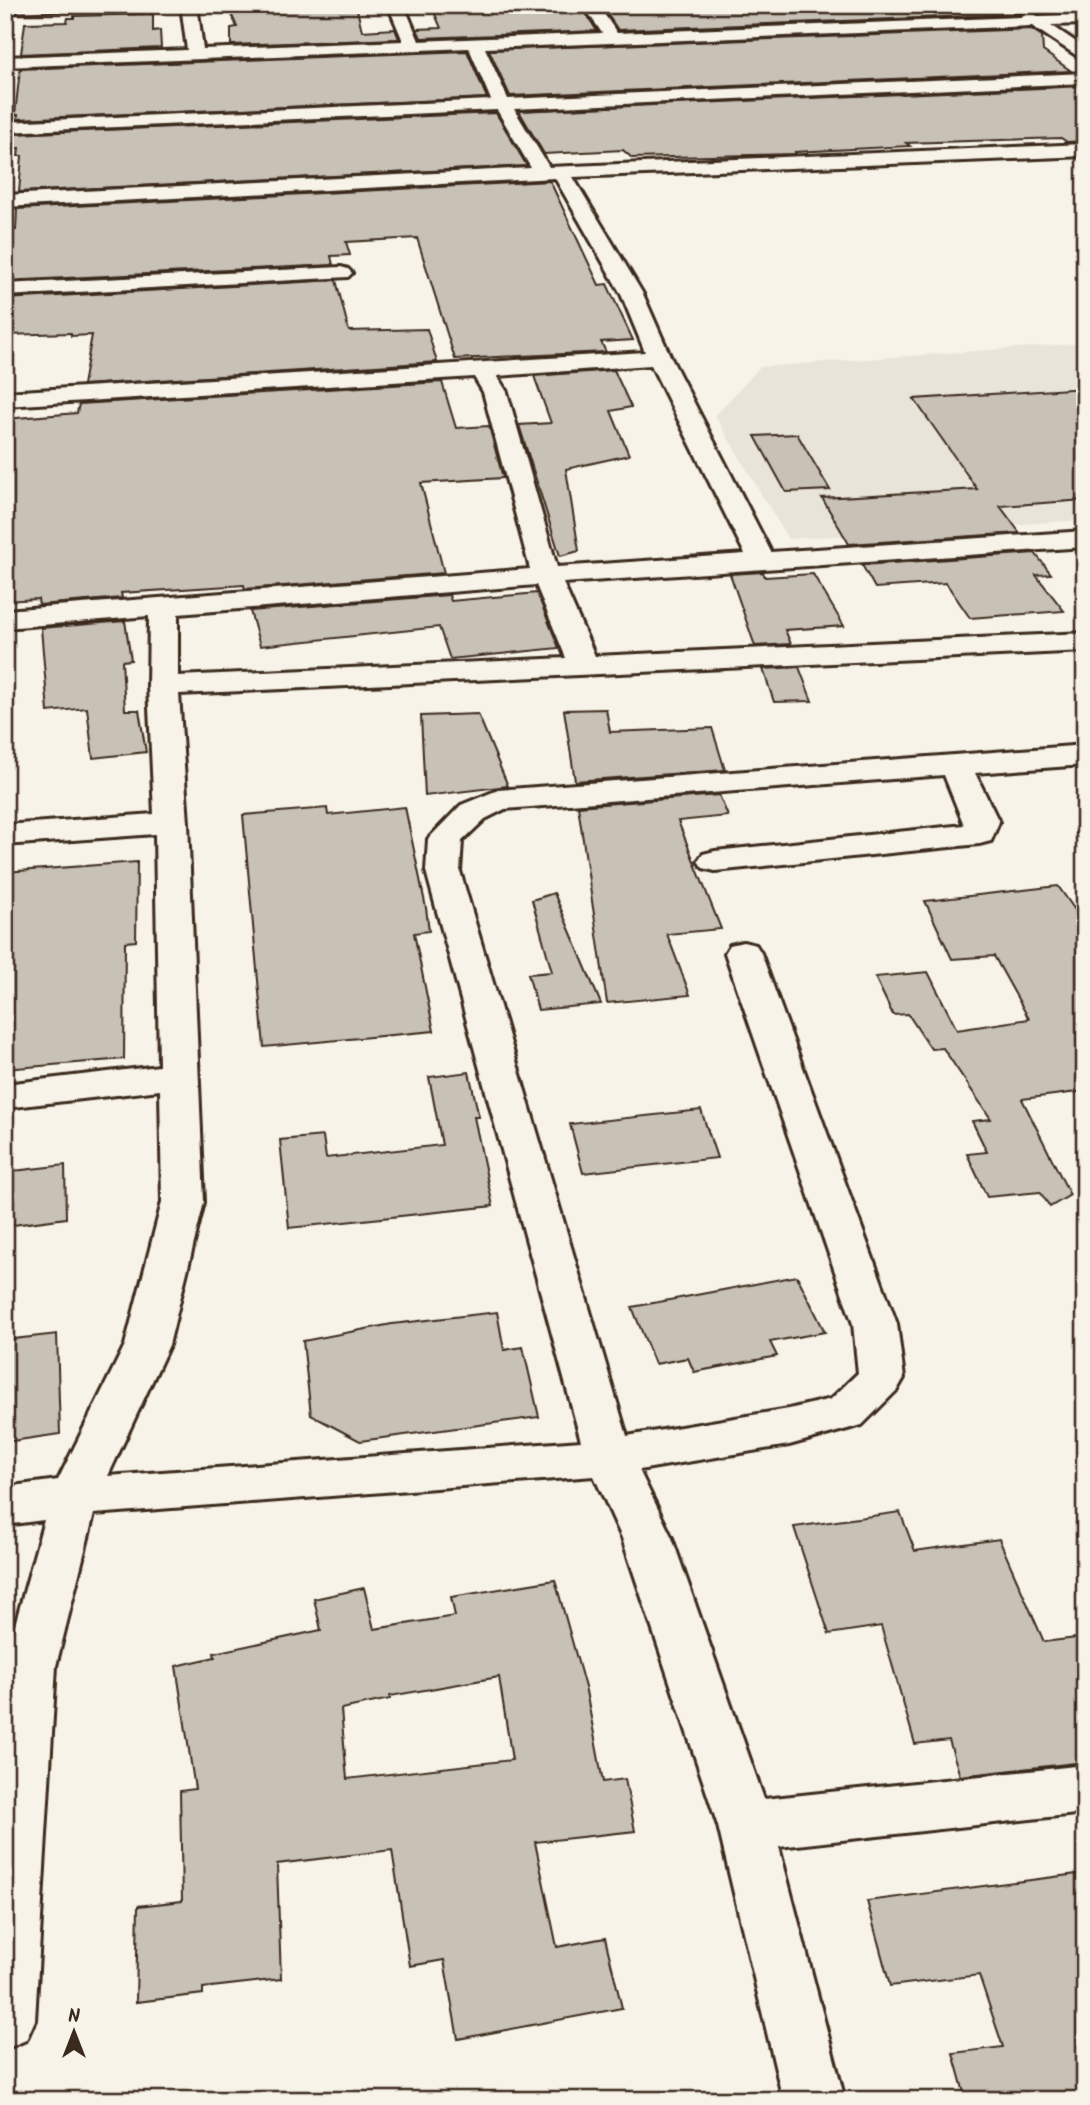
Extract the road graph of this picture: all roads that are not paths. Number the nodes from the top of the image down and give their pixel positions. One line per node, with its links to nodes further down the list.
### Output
1 (66, 5): 6 (street)
2 (189, 5): 14 (street)
3 (396, 5): 13 (street)
4 (590, 5): 11 (street)
5 (1012, 5): 9 (street)
6 (5, 8)
7 (799, 13): 10 (street)
8 (1085, 19): 9 (street)
9 (1034, 21): 10 (street); 15 (street)
10 (814, 30): 11 (street)
11 (612, 37): 12 (street)
12 (475, 43): 13 (street); 18 (street)
13 (413, 45): 14 (street)
14 (196, 54): 16 (street)
15 (1085, 56)
16 (5, 62)
17 (1085, 78): 18 (street)
18 (502, 104): 19 (street); 21 (street)
19 (5, 127)
20 (1085, 150): 21 (street)
21 (552, 173): 22 (street); 25 (street)
22 (5, 201)
23 (341, 273): 24 (street)
24 (5, 290)
25 (659, 358): 26 (street); 29 (street)
26 (481, 370): 27 (street); 30 (street)
27 (5, 400)
28 (1085, 539): 29 (street)
29 (762, 561): 30 (street)
30 (546, 576): 31 (street); 34 (street)
31 (164, 605): 32 (street); 35 (street)
32 (5, 619)
33 (1085, 642): 34 (street)
34 (584, 666): 35 (street)
35 (163, 686): 38 (street)
36 (1085, 755): 37 (street)
37 (955, 764): 40 (street); 44 (street)
38 (171, 823): 39 (street); 42 (street)
39 (5, 835)
40 (715, 861)
41 (743, 953): 44 (street)
42 (178, 1076): 43 (street); 45 (street)
43 (5, 1096)
44 (609, 1457): 45 (street); 48 (street)
45 (74, 1497): 46 (street); 49 (street)
46 (5, 1506)
47 (1085, 1789): 48 (street)
48 (746, 1826): 50 (street)
49 (5, 2020)
50 (814, 2100)

